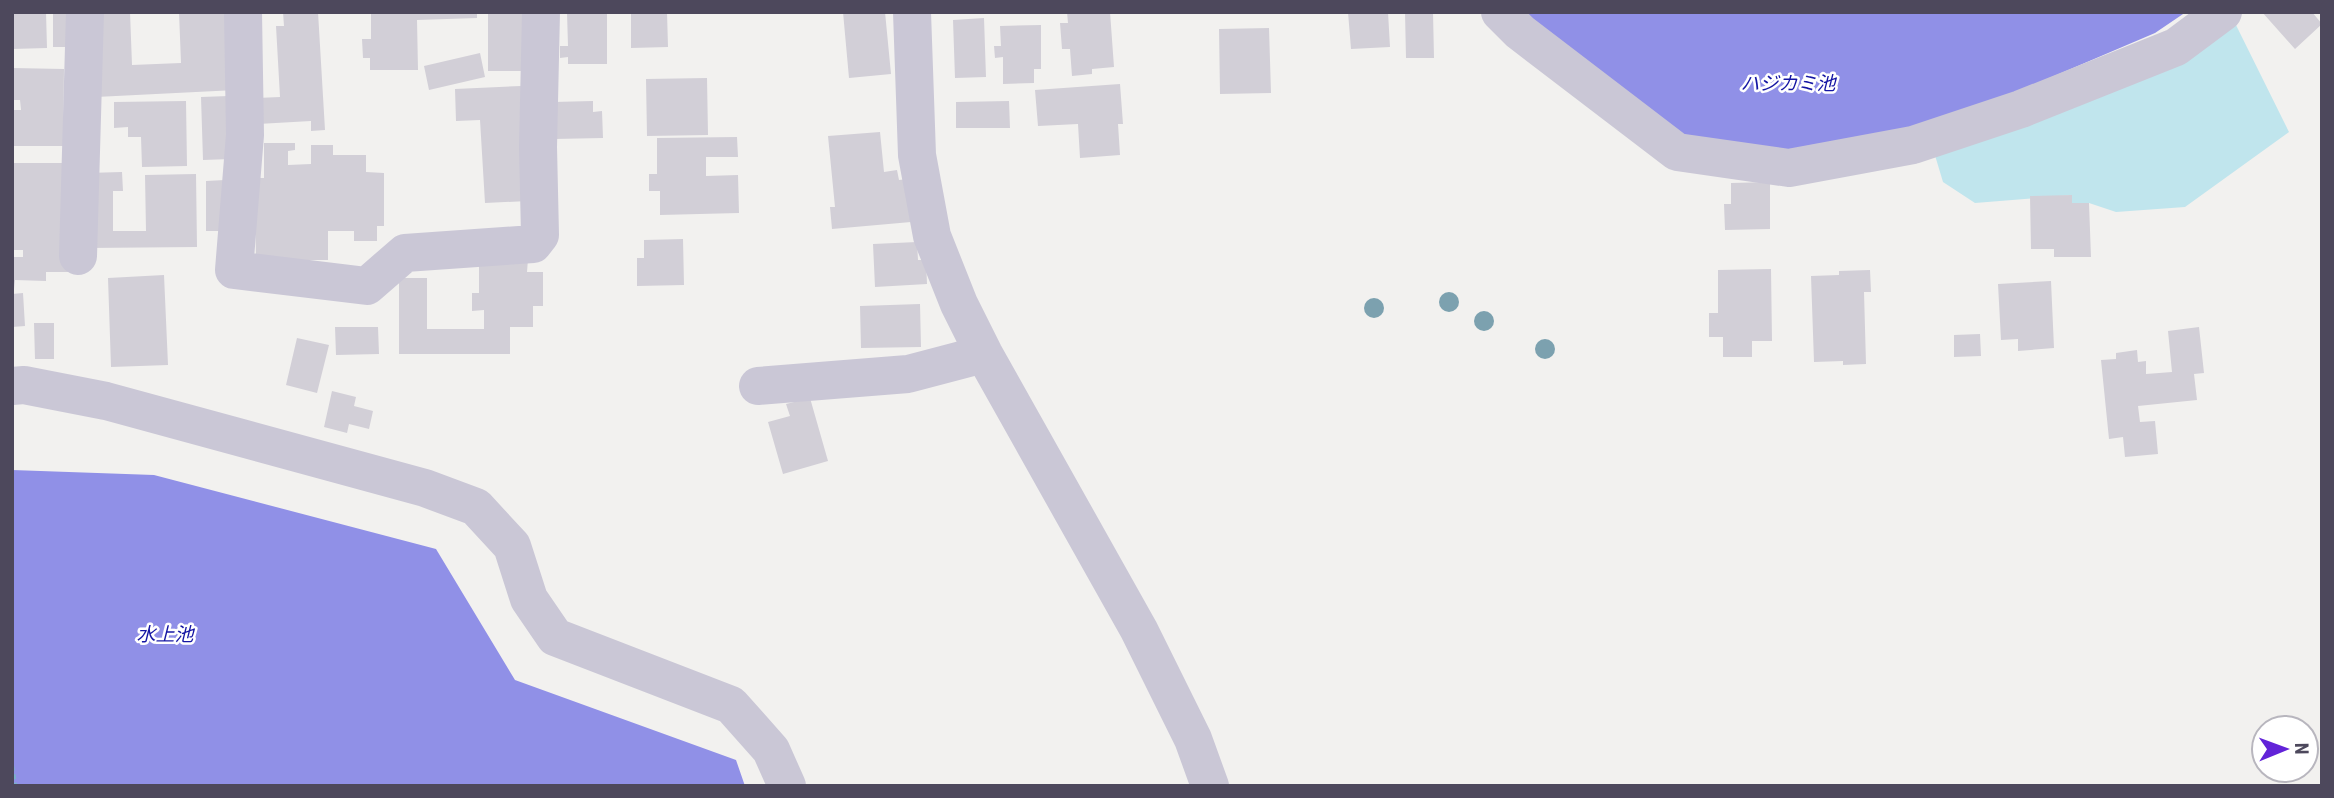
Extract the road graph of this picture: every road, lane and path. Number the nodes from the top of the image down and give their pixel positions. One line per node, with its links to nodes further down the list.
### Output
1 (85, 12): 7 (street)
2 (243, 12): 3 (street)
3 (541, 12)
4 (912, 12): 8 (street)
5 (1500, 12): 6 (street)
6 (2222, 12)
7 (78, 256)
8 (984, 354): 10 (street); 14 (street)
9 (12, 386): 13 (street)
10 (758, 386)
11 (12, 766): 12 (path)
12 (15, 786)
13 (787, 786)
14 (1210, 786)

